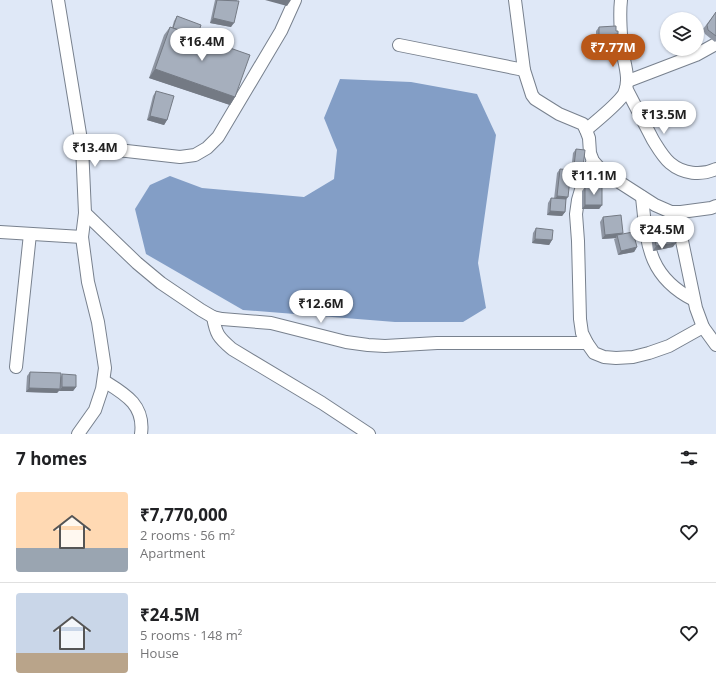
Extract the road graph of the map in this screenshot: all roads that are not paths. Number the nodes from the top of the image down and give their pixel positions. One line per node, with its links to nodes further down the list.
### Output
1 (58, 0): 10 (street)
2 (295, 0): 10 (street)
3 (515, 0): 7 (street)
4 (621, 0): 8 (street)
5 (716, 44): 8 (street)
6 (399, 45): 7 (street)
7 (524, 70): 9 (street)
8 (627, 84): 9 (street); 12 (street)
9 (586, 130): 11 (street)
10 (82, 146): 16 (street)
11 (594, 161): 13 (street); 23 (street)
12 (716, 169)
13 (642, 197): 15 (street); 20 (street)
14 (716, 206): 15 (street)
15 (676, 212): 20 (street)
16 (85, 213): 19 (street); 21 (street)
17 (0, 232): 18 (street)
18 (30, 234): 19 (street); 25 (street)
19 (82, 237): 26 (street)
20 (694, 300): 22 (street)
21 (212, 317): 23 (street); 29 (street)
22 (703, 327): 23 (street); 24 (street)
23 (587, 343)
24 (716, 345)
25 (16, 367)
26 (104, 381): 27 (street); 28 (street)
27 (78, 434)
28 (141, 434)
29 (369, 434)

